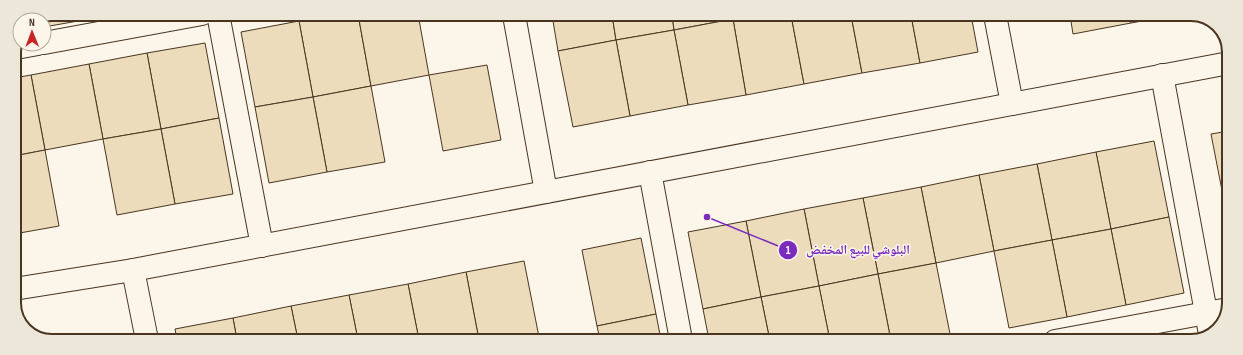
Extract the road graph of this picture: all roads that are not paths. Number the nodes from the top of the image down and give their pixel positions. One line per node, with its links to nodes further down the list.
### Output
1 (164, 21): 5 (street)
2 (219, 21): 11 (street)
3 (515, 21): 10 (street)
4 (996, 21): 8 (street)
5 (52, 42)
6 (1222, 63): 7 (street)
7 (1162, 75): 8 (street); 15 (street)
8 (1012, 104): 9 (street)
9 (650, 172): 10 (street); 18 (street)
10 (546, 192): 11 (street)
11 (262, 246): 12 (street)
12 (133, 270): 13 (street); 17 (street)
13 (21, 288)
14 (1221, 310): 15 (street)
15 (1206, 313): 16 (street); 19 (street)
16 (1209, 329)
17 (146, 334)
18 (680, 334)
19 (1093, 334)

